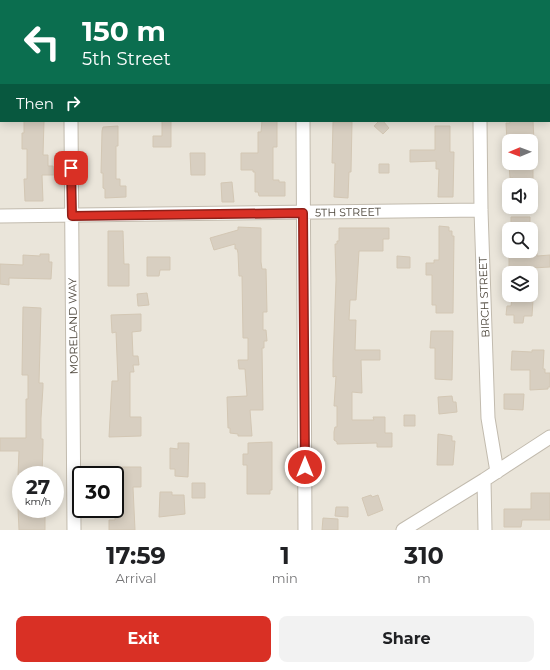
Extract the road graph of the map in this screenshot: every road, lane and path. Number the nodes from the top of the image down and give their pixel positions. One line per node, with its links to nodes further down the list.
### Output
1 (71, 122): 7 (street, MORELAND WAY)
2 (302, 122): 5 (street)
3 (480, 122): 4 (street, BIRCH STREET)
4 (481, 210): 5 (street, 5TH STREET); 9 (street, BIRCH STREET)
5 (303, 213): 7 (street, 5TH STREET); 12 (street)
6 (0, 216): 7 (street, 5TH STREET)
7 (72, 216): 11 (street, MORELAND WAY)
8 (550, 437): 9 (street)
9 (497, 472): 10 (street)
10 (484, 480): 13 (street); 14 (street)
11 (74, 530)
12 (305, 530)
13 (402, 530)
14 (485, 530)

